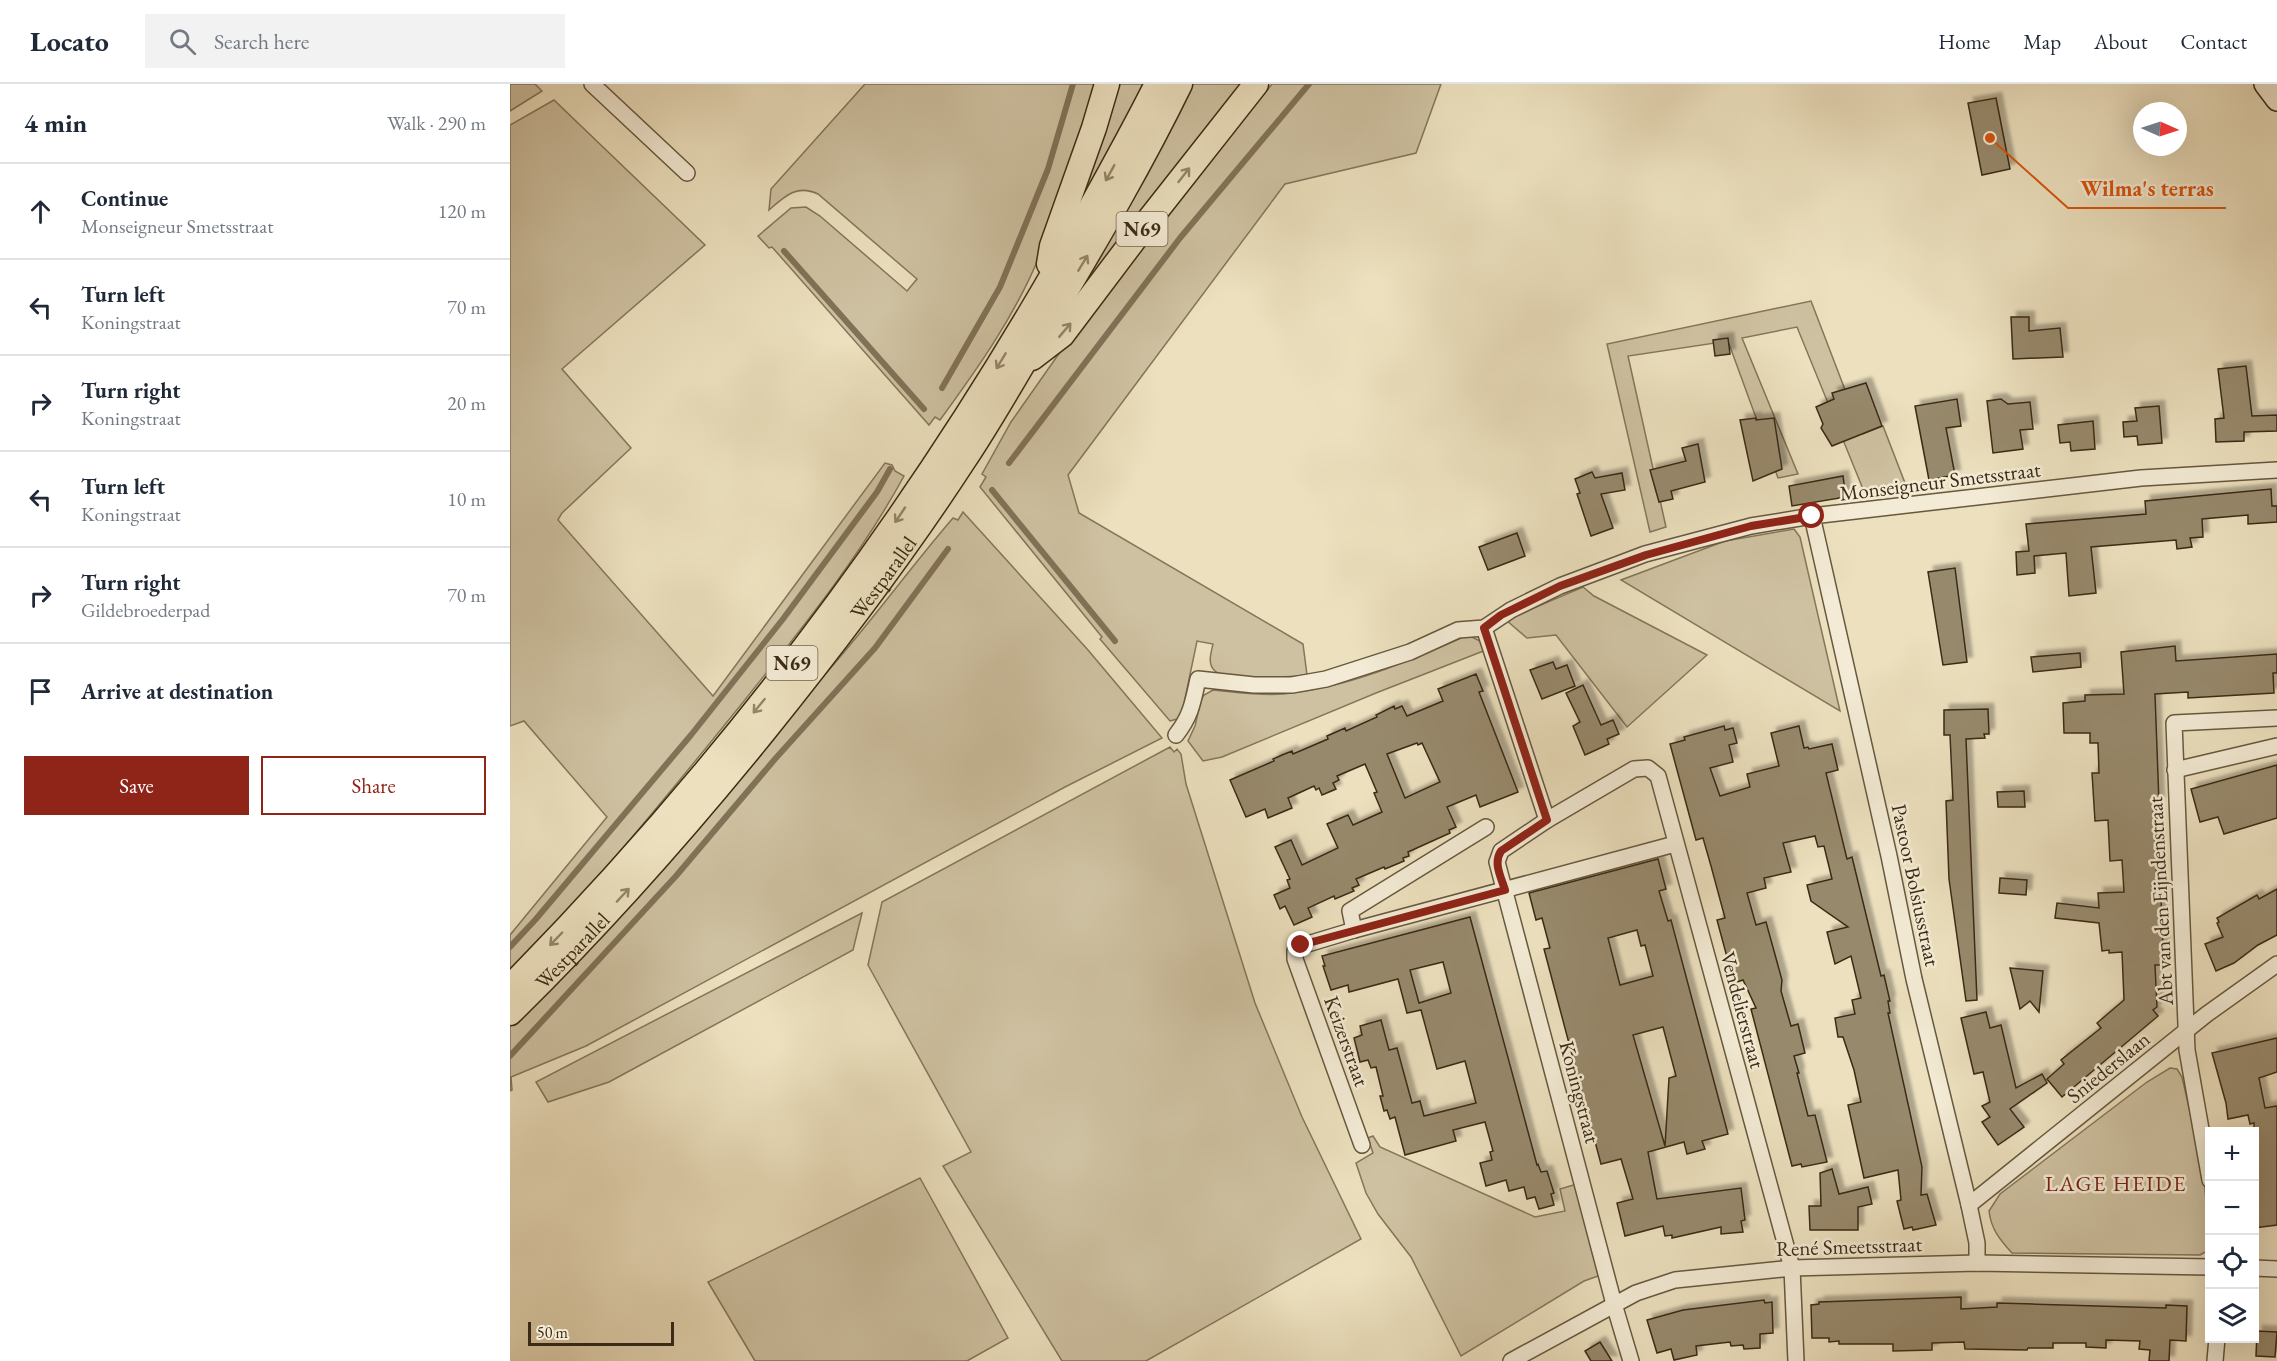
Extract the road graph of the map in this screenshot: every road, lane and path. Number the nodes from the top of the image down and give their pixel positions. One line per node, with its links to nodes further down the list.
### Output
1 (592, 84): 10 (street)
2 (1107, 84): 11 (main road, N69)
3 (1157, 84): 11 (main road, Westparallel / N69, one-way to 11)
4 (1180, 84): 12 (main road, Westparallel / N69, one-way to 4)
5 (1256, 84): 12 (main road, N69, one-way to 5)
6 (2265, 84): 9 (street)
7 (2276, 84): 8 (street)
8 (2277, 90)
9 (2277, 100)
10 (687, 173)
11 (1043, 293): 13 (main road, Westparallel / N69, one-way to 13)
12 (1021, 367): 13 (main road, Westparallel / N69)
13 (946, 468): 28 (main road, Westparallel / N69, one-way to 28); 29 (main road, Westparallel / N69, one-way to 13)
14 (2277, 470): 15 (street, Monseigneur Smetsstraat)
15 (1812, 516): 16 (street, Monseigneur Smetsstraat); 33 (street, Pastoor Bolsiusstraat)
16 (1484, 628): 18 (street, Monseigneur Smetsstraat); 22 (street)
17 (2277, 718): 21 (street, Abt van den Eijndenstraat)
18 (1176, 735)
19 (2277, 746): 21 (street, Abt van den Eijndenstraat)
20 (1648, 768): 22 (street, Koningstraat); 24 (street, Vendelierstraat)
21 (2175, 770): 30 (street, Abt van den Eijndenstraat)
22 (1547, 820): 25 (street, Koningstraat)
23 (1486, 827): 26 (street)
24 (1675, 844): 25 (street); 36 (street, Vendelierstraat)
25 (1505, 890): 26 (street); 39 (street, Koningstraat)
26 (1354, 930): 31 (street, Keizerstraat)
27 (2277, 964): 30 (street, Sniederslaan)
28 (510, 987)
29 (510, 1013)
30 (2187, 1030): 32 (street, Abt van den Eijndenstraat); 33 (street, Sniederslaan)
31 (1362, 1145)
32 (2205, 1152)
33 (1969, 1205): 34 (street, Pastoor Bolsiusstraat)
34 (1977, 1263): 35 (street, René Smeetsstraat); 36 (street, René Smeetsstraat)
35 (2205, 1267)
36 (1792, 1268): 39 (street, René Smeetsstraat); 43 (street, Vendelierstraat)
37 (2259, 1268): 38 (street)
38 (2277, 1269)
39 (1614, 1305): 41 (street, René Smeetsstraat); 42 (street, Koningstraat)
40 (2217, 1343): 44 (street)
41 (1511, 1361)
42 (1631, 1361)
43 (1796, 1361)
44 (2216, 1361)

